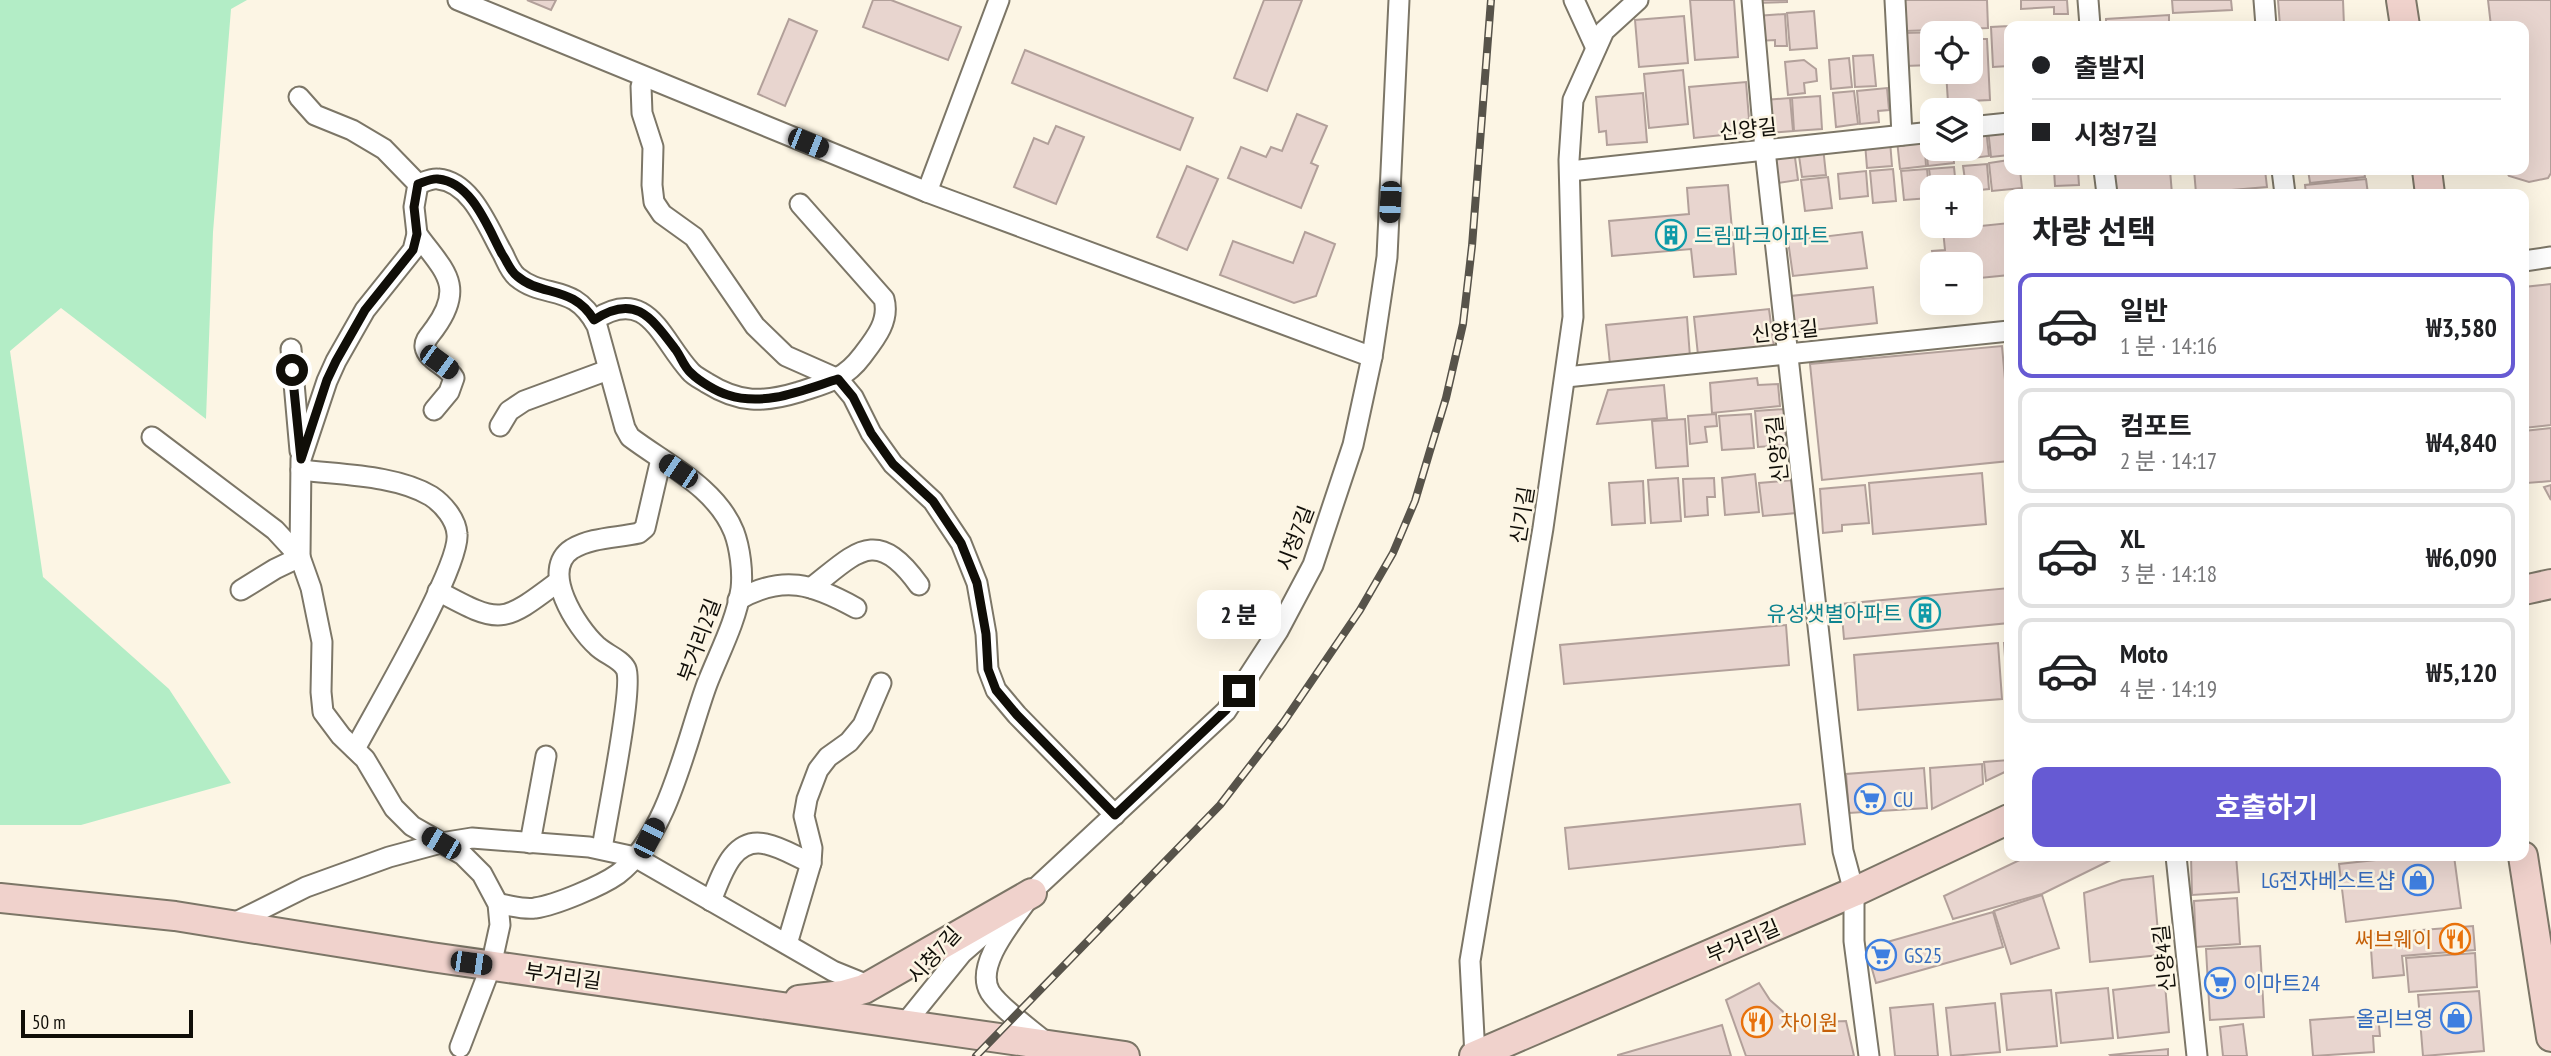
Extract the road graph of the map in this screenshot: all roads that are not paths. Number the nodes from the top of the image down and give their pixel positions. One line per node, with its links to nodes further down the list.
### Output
1 (458, 0): 24 (street)
2 (999, 0): 24 (street)
3 (1399, 0): 33 (street, 시청7길)
4 (1574, 0): 14 (street)
5 (1639, 0): 14 (street, 신기길)
6 (1752, 0): 21 (street, 신양3길)
7 (1895, 0): 20 (street)
8 (2088, 0): 11 (street)
9 (2264, 0): 12 (street)
10 (2402, 0): 13 (street)
11 (2090, 21)
12 (2266, 21)
13 (2404, 21)
14 (1596, 48): 22 (street, 신기길)
15 (641, 86): 36 (street)
16 (299, 97): 23 (street)
17 (2004, 124): 18 (street)
18 (1983, 126)
19 (1920, 133): 20 (street, 신양길)
20 (1902, 135): 21 (street, 신양길)
21 (1765, 150): 22 (street, 신양길); 32 (street, 신양3길)
22 (1570, 171): 35 (street, 신기길)
23 (418, 184): 26 (street); 29 (street)
24 (927, 192): 33 (street)
25 (800, 204): 36 (street)
26 (417, 234): 37 (street); 41 (street)
27 (2551, 257): 28 (street)
28 (2529, 260)
29 (594, 320): 34 (street, 부거리2길); 36 (street)
30 (2004, 332): 32 (street, 신양1길)
31 (291, 349): 41 (street)
32 (1789, 354): 35 (street, 신양1길); 64 (street, 신양3길)
33 (1372, 357): 55 (street, 시청7길)
34 (608, 370): 38 (street); 40 (street, 부거리2길)
35 (1566, 377): 79 (street, 신기길)
36 (838, 379): 55 (street)
37 (434, 410)
38 (500, 426)
39 (152, 437): 42 (street)
40 (661, 459): 43 (street); 50 (street, 부거리2길)
41 (301, 465): 42 (street); 49 (street)
42 (300, 557): 48 (street); 53 (street)
43 (559, 581): 49 (street); 59 (street)
44 (2551, 584): 47 (street)
45 (919, 586): 46 (street)
46 (811, 588): 50 (street); 51 (street)
47 (2529, 589)
48 (241, 590)
49 (438, 591): 53 (street)
50 (738, 600): 60 (street, 부거리2길)
51 (856, 608)
52 (881, 683): 63 (street)
53 (355, 749): 57 (street)
54 (546, 756): 58 (street)
55 (1115, 815): 65 (street, 시청7길)
56 (2004, 821): 64 (street, 부거리길)
57 (441, 843): 58 (street); 68 (street); 69 (street)
58 (530, 843): 59 (street)
59 (602, 849): 60 (street)
60 (635, 857): 67 (street); 68 (street, 부거리2길)
61 (2177, 861): 81 (street, 신양4길)
62 (2524, 861): 75 (street)
63 (811, 863): 67 (street); 70 (street)
64 (1854, 892): 79 (street, 부거리길); 80 (street)
65 (1032, 893): 72 (street); 74 (street, 시청7길); 76 (street)
66 (0, 898): 69 (street, 부거리길)
67 (711, 901): 70 (street)
68 (498, 904): 71 (street)
69 (229, 925): 71 (street, 부거리길)
70 (787, 944): 72 (street)
71 (491, 966): 73 (street, 부거리길); 77 (street)
72 (870, 986): 73 (street)
73 (748, 1002): 74 (street, 부거리길)
74 (902, 1026): 76 (street, 부거리길)
75 (2551, 1037)
76 (1049, 1045): 78 (street, 부거리길)
77 (460, 1047)
78 (1125, 1056)
79 (1475, 1056)
80 (1869, 1056)
81 (2197, 1056)

